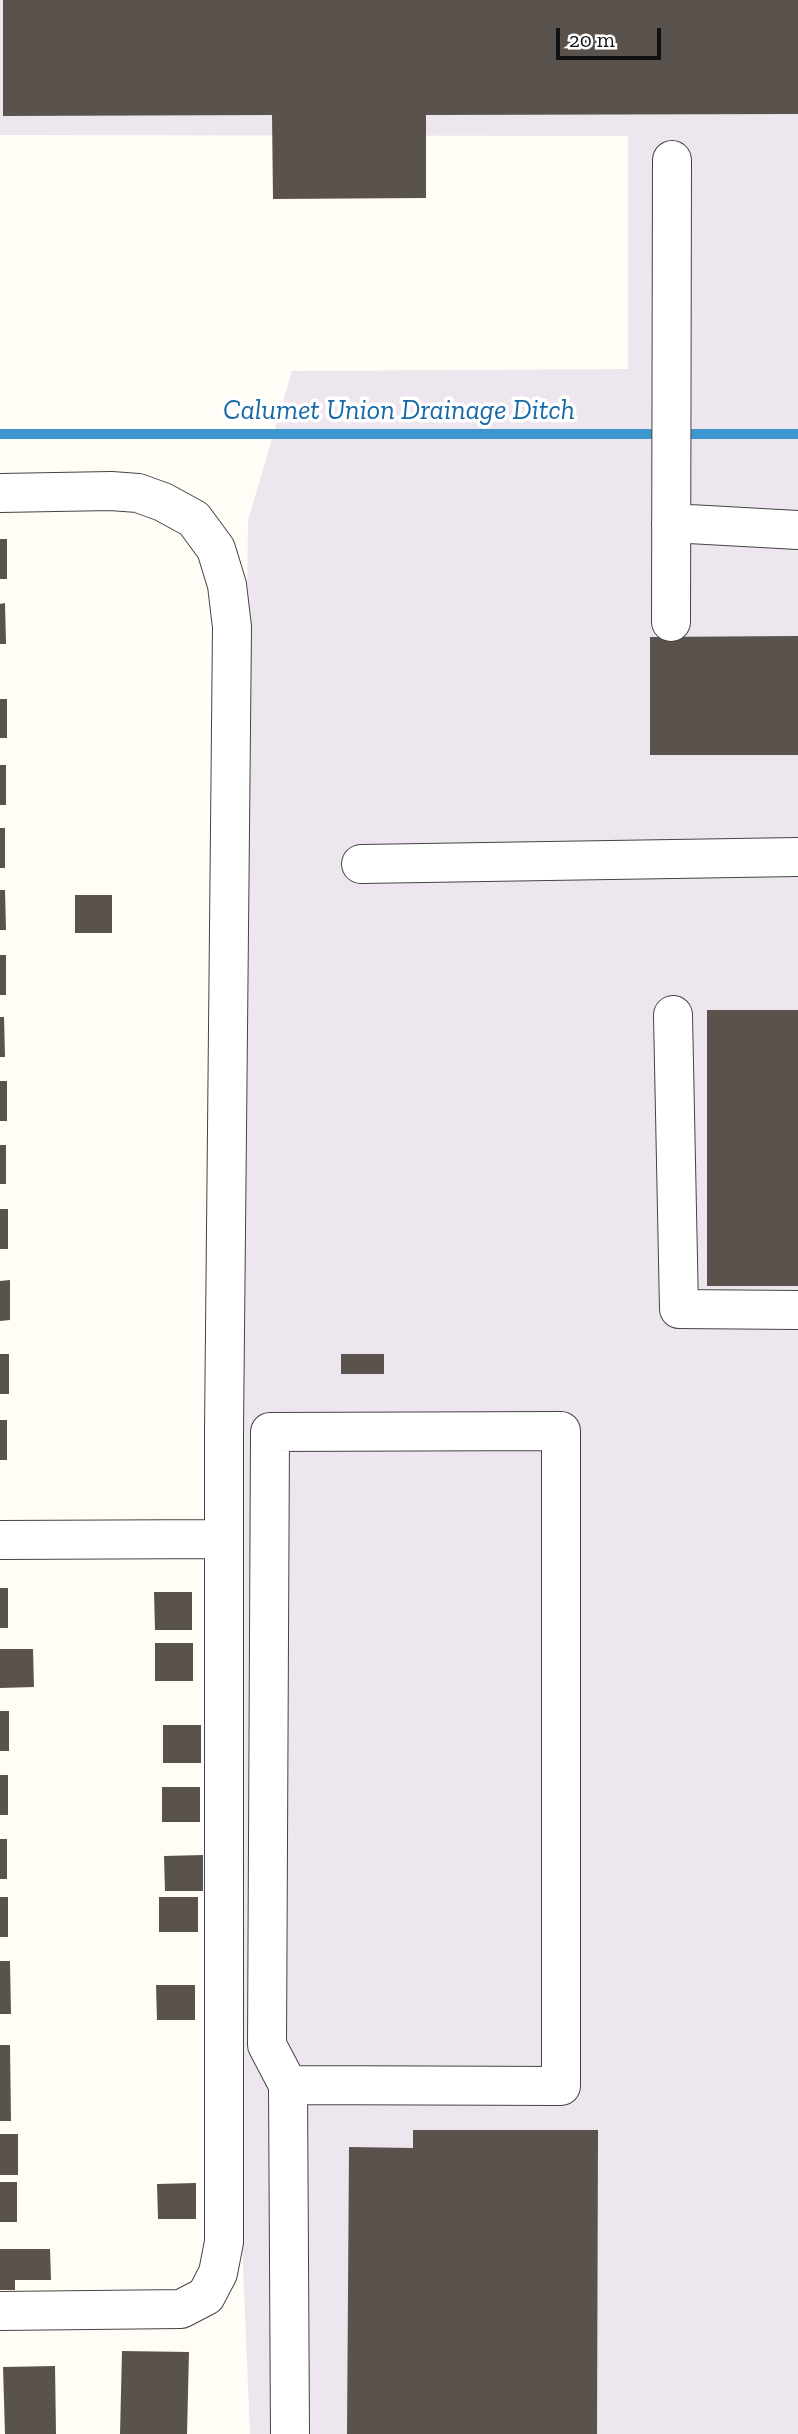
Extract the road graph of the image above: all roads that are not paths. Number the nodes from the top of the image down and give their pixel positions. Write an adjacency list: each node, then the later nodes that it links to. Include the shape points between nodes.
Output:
1 (672, 160): 3 (street)
2 (0, 493): 10 (street, via 111,491 138,493 163,502 194,519 216,549 227,586 232,627)
3 (671, 523): 4 (street); 5 (street)
4 (798, 530)
5 (671, 622)
6 (798, 857): 7 (street)
7 (361, 864)
8 (673, 1014): 9 (street, via 679,1309)
9 (798, 1311)
10 (224, 1539): 11 (street); 13 (street, via 224,2242 218,2273 206,2296 181,2309)
11 (0, 1540)
12 (289, 2085): 12 (street, via 561,2086 561,1431 270,1432 267,2045); 14 (street)
13 (0, 2311)
14 (290, 2434)

